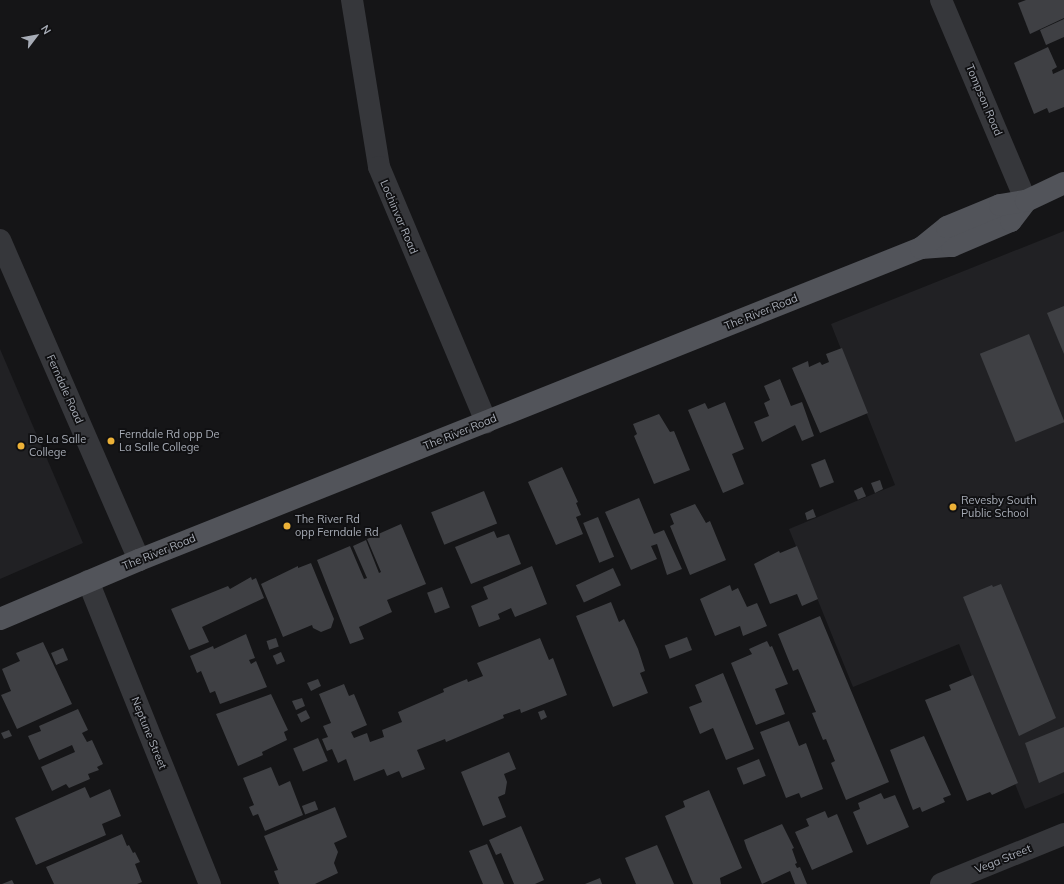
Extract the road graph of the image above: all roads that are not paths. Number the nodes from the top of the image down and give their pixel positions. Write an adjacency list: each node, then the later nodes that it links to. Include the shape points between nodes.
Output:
1 (352, 0): 6 (street, Lochinvar Road, via 379,167)
2 (941, 0): 4 (street, Tompson Road)
3 (1064, 183): 4 (main road, The River Road)
4 (1026, 201): 6 (main road, The River Road, via 1000,205 947,227 921,248)
5 (0, 240): 7 (street, Ferndale Road)
6 (486, 422): 7 (main road, The River Road)
7 (139, 560): 8 (main road, The River Road)
8 (88, 581): 9 (main road, The River Road); 11 (street, Neptune Street)
9 (0, 619)
10 (1064, 834): 12 (street, Vega Street)
11 (210, 884)
12 (941, 884)

